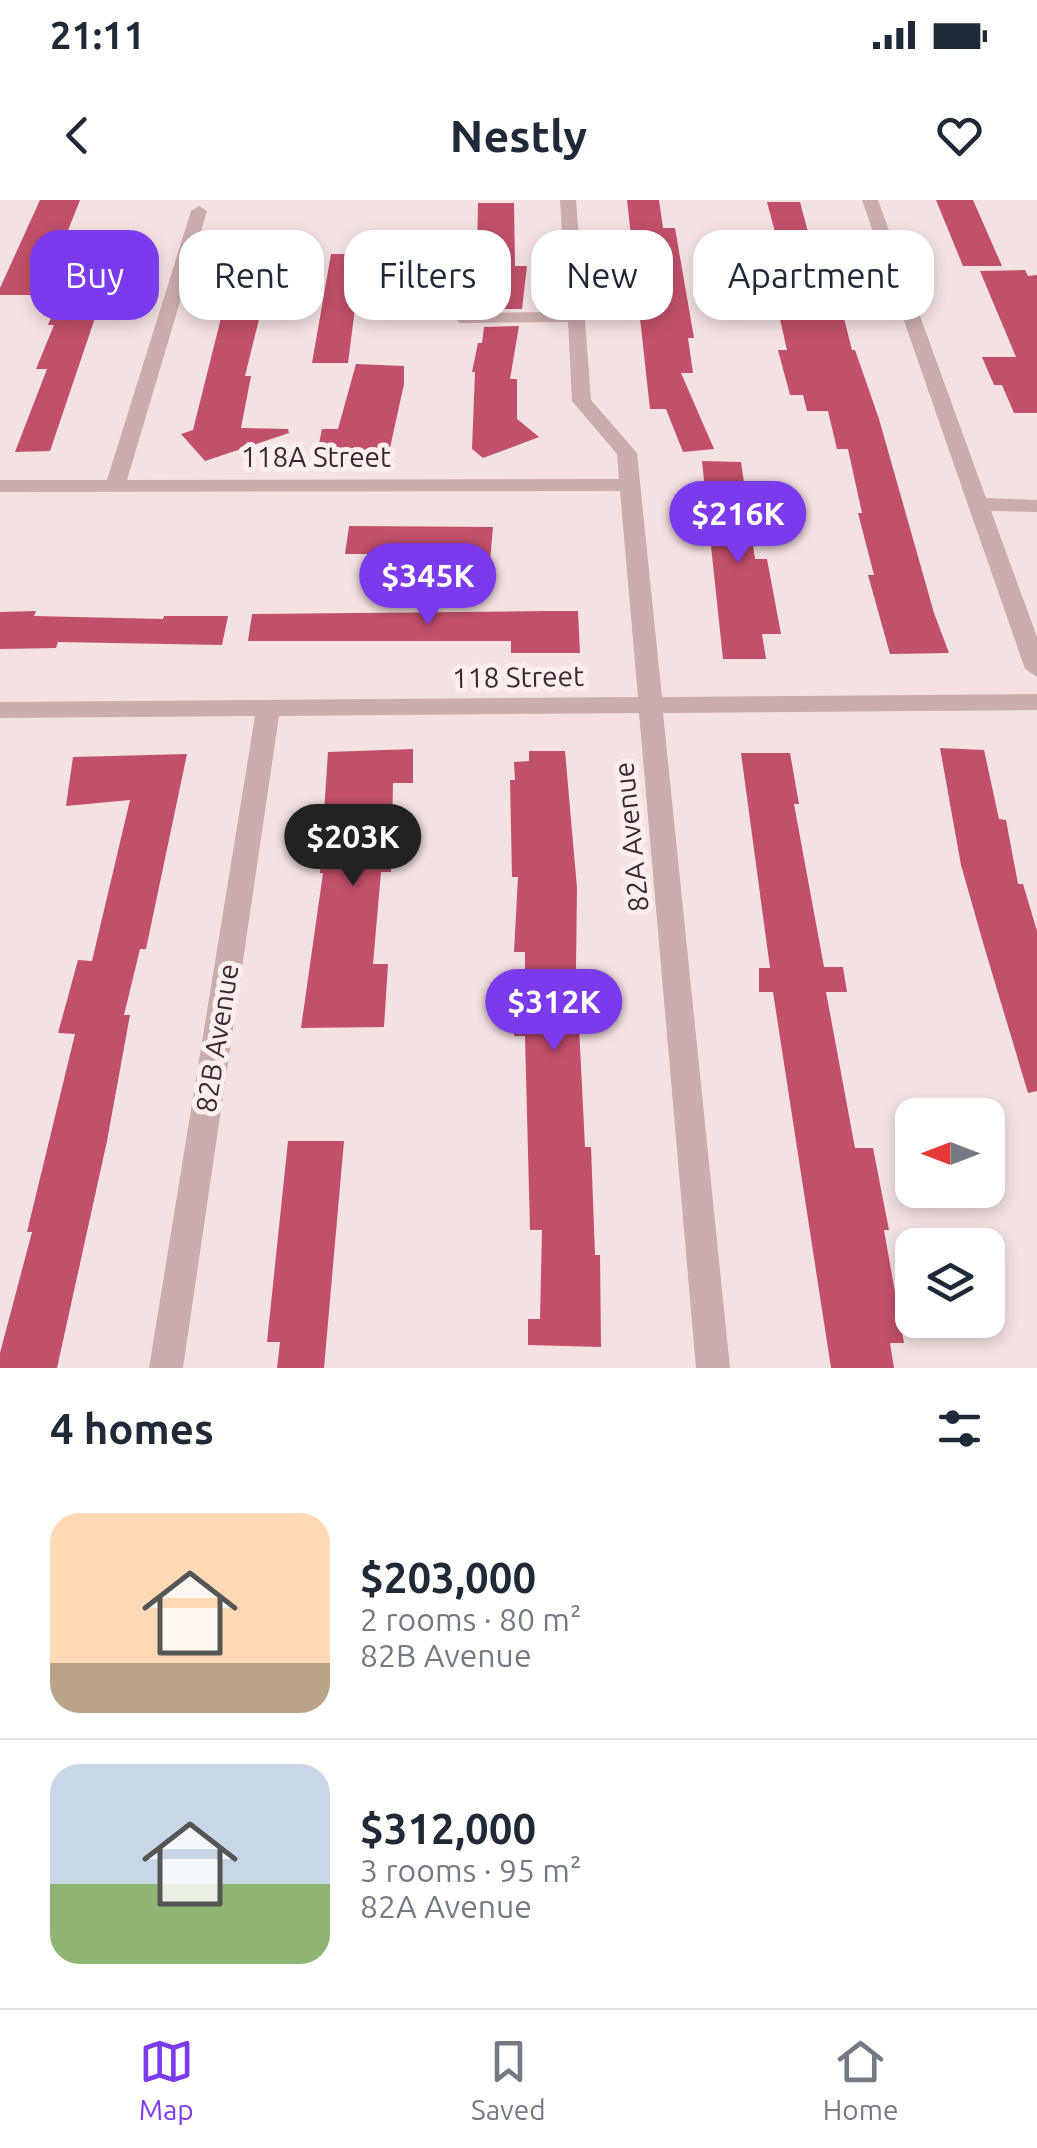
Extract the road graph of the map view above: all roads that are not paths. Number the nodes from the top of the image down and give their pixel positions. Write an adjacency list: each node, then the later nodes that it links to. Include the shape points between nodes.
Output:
1 (568, 200): 4 (street, 82A Avenue)
2 (870, 200): 9 (street)
3 (199, 210): 6 (street)
4 (570, 230)
5 (575, 320): 7 (street, 82A Avenue, via 582,401 627,453)
6 (116, 484): 7 (street, 118A Street); 8 (street, 118A Street)
7 (631, 485): 13 (street, 82A Avenue)
8 (0, 486)
9 (977, 504): 10 (street); 11 (street)
10 (1037, 506)
11 (1037, 669)
12 (1037, 702): 13 (street, 118 Street)
13 (648, 706): 14 (street, 118 Street); 17 (street, 82A Avenue)
14 (268, 709): 15 (street, 118 Street); 16 (street, 82B Avenue)
15 (0, 710)
16 (166, 1368)
17 (713, 1368)

